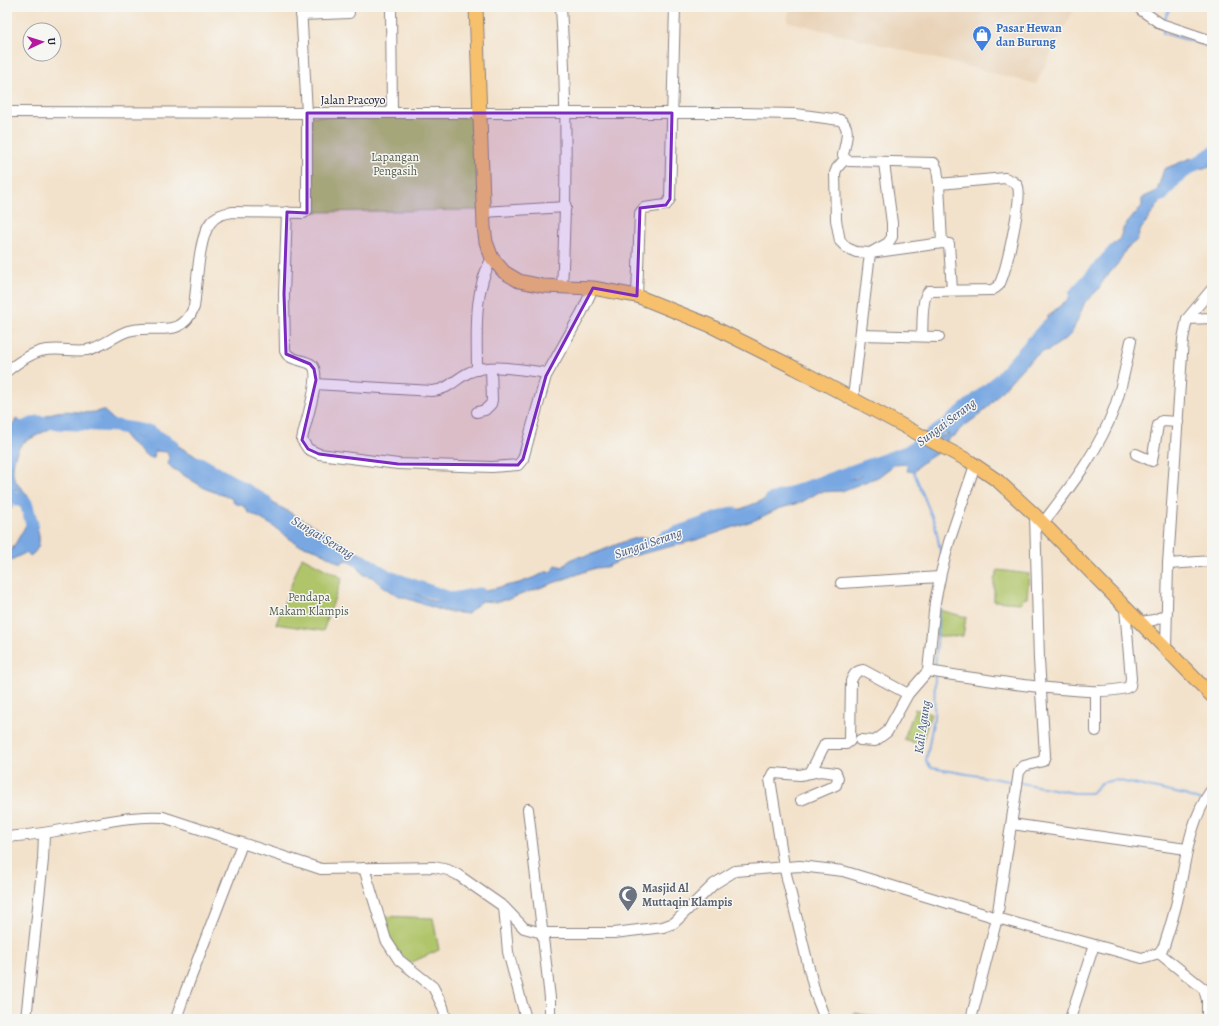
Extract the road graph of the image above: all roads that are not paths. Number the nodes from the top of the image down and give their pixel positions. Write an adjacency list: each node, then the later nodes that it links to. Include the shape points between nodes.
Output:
1 (392, 7): 12 (street)
2 (476, 7): 13 (main road)
3 (561, 7): 10 (street)
4 (675, 7): 14 (street)
5 (1141, 10): 8 (street, via 1161,24)
6 (301, 11): 7 (street); 11 (street, Jalan Pracoyo)
7 (349, 13)
8 (1212, 41)
9 (7, 112): 11 (street)
10 (566, 112): 13 (street, Jalan Pracoyo); 14 (street, Jalan Pracoyo); 18 (street)
11 (307, 113): 12 (street, Jalan Pracoyo); 19 (street, via 307,211)
12 (392, 113): 13 (street, Jalan Pracoyo)
13 (480, 113): 20 (main road)
14 (672, 114): 15 (street, Jalan Pracoyo, via 796,114 840,120 847,129 843,155); 28 (street, via 670,200 666,205 644,208 640,213)
15 (845, 159): 16 (street, via 854,162); 22 (street, via 835,174 838,237 843,246 850,250)
16 (884, 163): 17 (street, via 934,163); 22 (street, via 892,238)
17 (939, 184): 21 (street); 27 (street, via 1006,178 1018,186 1019,199 999,284 992,290)
18 (566, 207): 20 (street); 24 (street)
19 (287, 212): 37 (street, via 233,212 222,214 212,221 206,228 194,307 181,326 163,330 127,331 101,346 86,350 39,351); 39 (street, via 285,351 288,356 313,366)
20 (484, 212): 23 (main road, via 486,242)
21 (942, 243): 22 (street); 27 (street, via 949,244)
22 (870, 253): 31 (street)
23 (492, 258): 24 (main road, via 504,272 519,281); 36 (street, via 480,286)
24 (562, 287): 25 (main road)
25 (594, 288): 28 (main road); 38 (street)
26 (1212, 289): 30 (street)
27 (952, 290): 32 (street, via 934,290 926,293)
28 (637, 296): 40 (main road, via 709,326)
29 (1212, 318): 30 (street)
30 (1187, 319): 42 (street, via 1183,339)
31 (861, 335): 32 (street); 40 (street)
32 (922, 336): 33 (street)
33 (938, 337)
34 (1131, 341): 45 (street, via 1114,408 1104,433 1075,481)
35 (491, 368): 36 (street); 38 (street); 41 (street, via 491,404 486,410)
36 (477, 370): 39 (street, via 438,391)
37 (7, 371)
38 (547, 373): 39 (street, via 523,459 518,465 508,467 398,464 319,454 308,449 302,440)
39 (315, 384)
40 (852, 398): 44 (main road)
41 (477, 412)
42 (1178, 422): 43 (street, via 1162,421 1158,425 1152,462); 47 (street)
43 (1136, 454)
44 (972, 463): 45 (main road, via 998,481); 48 (street)
45 (1039, 519): 50 (main road); 55 (street)
46 (1212, 561): 47 (street)
47 (1168, 564): 51 (street)
48 (940, 575): 49 (street); 54 (street)
49 (841, 584)
50 (1125, 608): 52 (main road); 56 (street, via 1130,686)
51 (1166, 615): 52 (street); 53 (street)
52 (1141, 622): 53 (main road)
53 (1166, 648): 58 (main road)
54 (933, 672): 55 (street); 57 (street)
55 (1042, 688): 56 (street); 65 (street, via 1045,755 1043,761 1038,764 1021,768)
56 (1096, 692): 59 (street)
57 (908, 694): 60 (street, via 888,732 882,738 875,741); 61 (street, via 863,670 858,670 851,681 850,741 846,744 825,744)
58 (1212, 696)
59 (1096, 731)
60 (860, 740)
61 (810, 773): 63 (street, via 836,773 838,778 833,788); 70 (street, via 771,775)
62 (1207, 797): 69 (street)
63 (802, 800)
64 (528, 809): 74 (street)
65 (1012, 824): 69 (street); 73 (street)
66 (44, 834): 67 (street); 68 (street, via 145,816 163,817); 77 (street, via 42,876)
67 (7, 837)
68 (242, 844): 71 (street, via 321,869); 78 (street, via 190,976)
69 (1186, 848): 76 (street, via 1172,919 1164,946)
70 (784, 866): 73 (street, via 812,866 843,871); 74 (street, via 735,871 714,884 674,923 663,927 614,933); 82 (street, via 815,993)
71 (364, 868): 72 (street, via 434,867 448,870); 79 (street, via 386,940 399,960 433,987 444,1007)
72 (504, 907): 74 (street, via 524,928); 80 (street, via 508,952)
73 (998, 918): 75 (street); 83 (street)
74 (542, 933): 81 (street)
75 (1094, 946): 76 (street, via 1142,958); 84 (street)
76 (1159, 953): 85 (street, via 1204,989)
77 (26, 1019)
78 (176, 1019)
79 (446, 1019)
80 (526, 1019)
81 (550, 1019)
82 (825, 1019)
83 (971, 1019)
84 (1070, 1019)
85 (1207, 1019)

